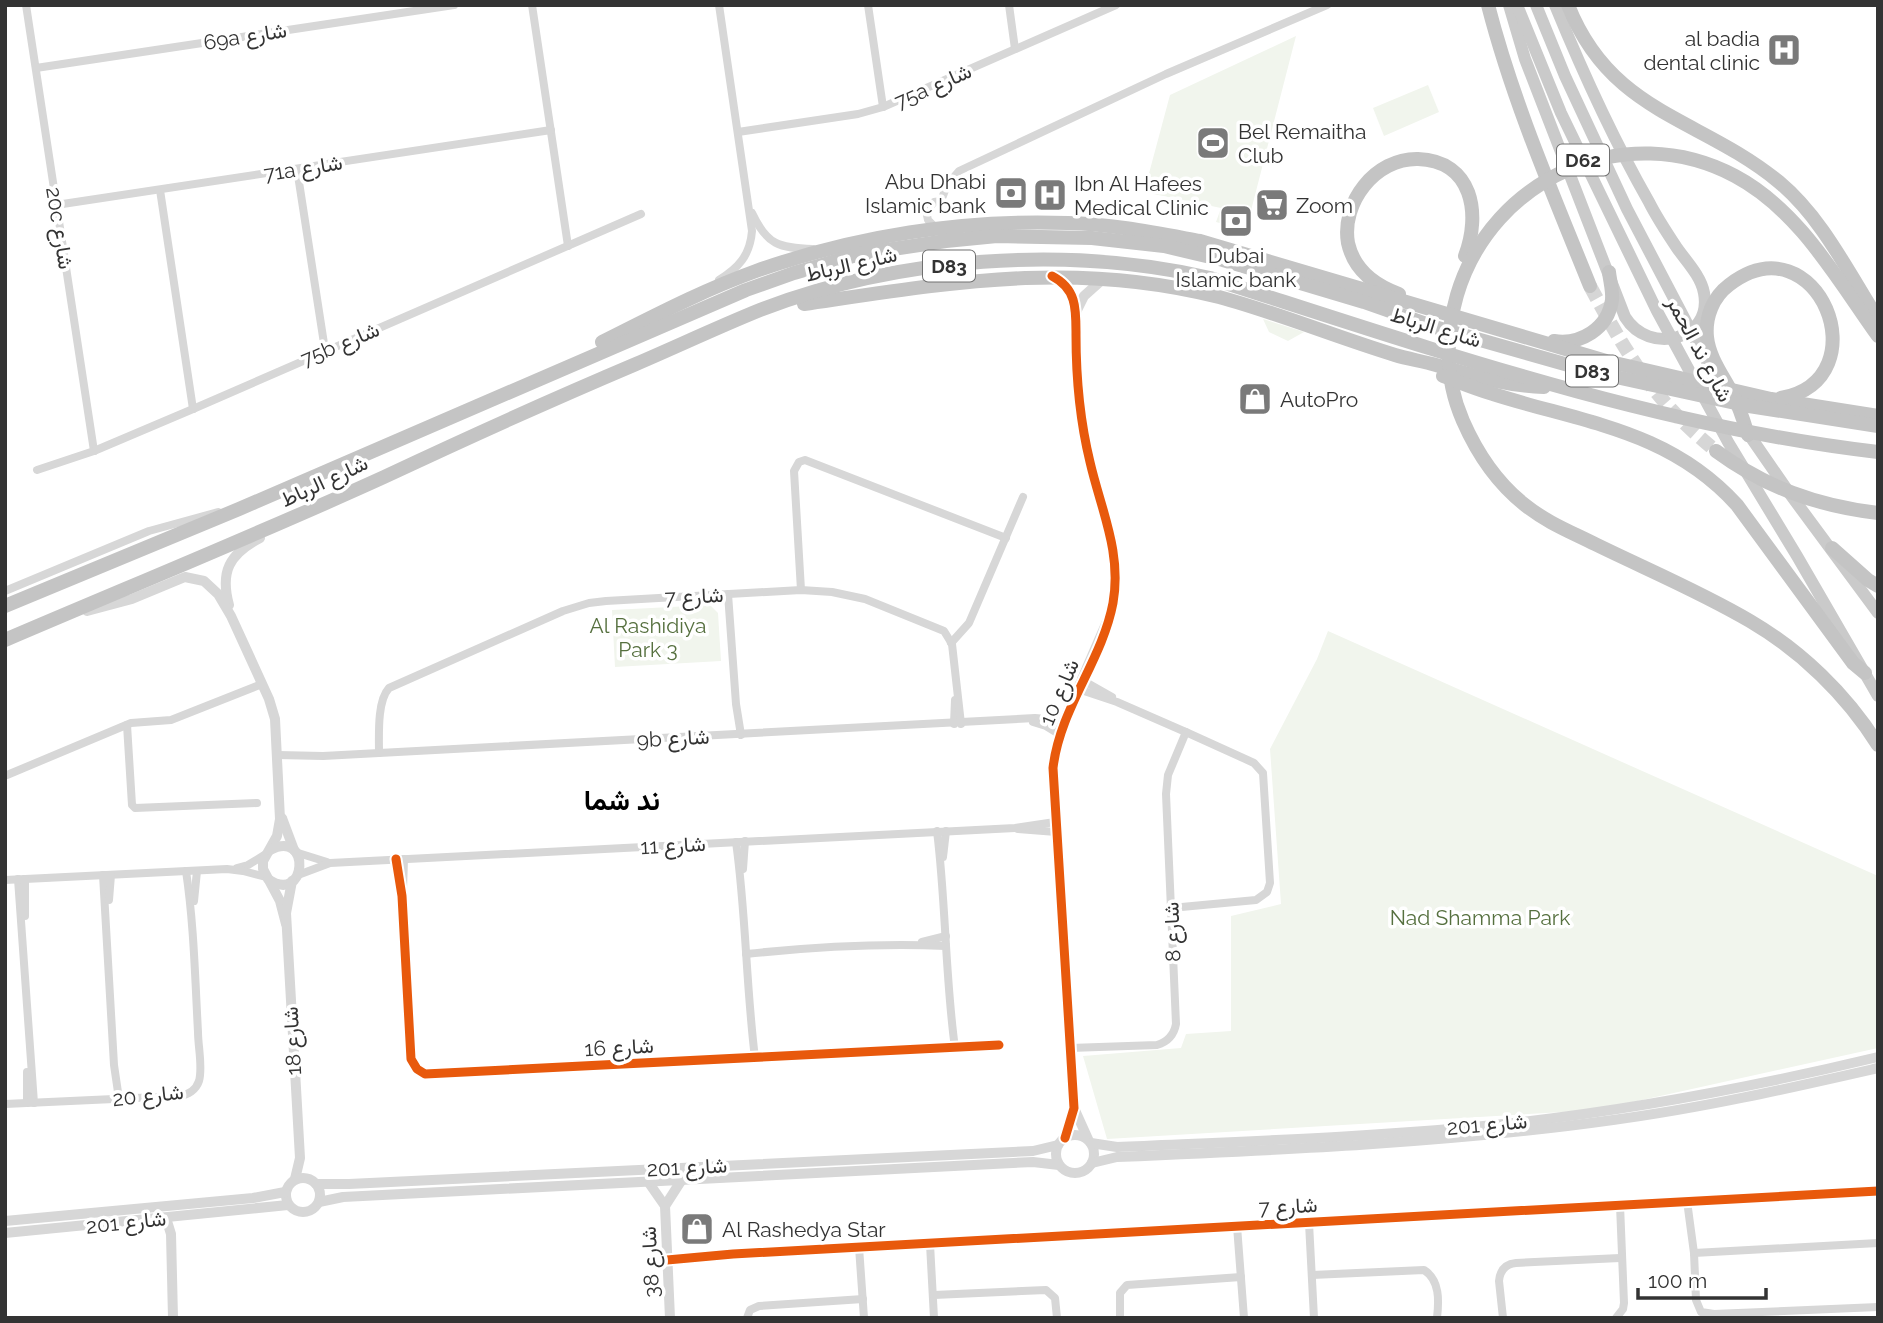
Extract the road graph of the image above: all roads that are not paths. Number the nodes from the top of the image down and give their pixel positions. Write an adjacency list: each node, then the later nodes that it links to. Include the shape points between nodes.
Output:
1 (26, 5): 16 (street, 20c شارع)
2 (454, 5): 16 (street, 69a شارع)
3 (532, 5): 19 (street)
4 (719, 5): 20 (street)
5 (868, 5): 18 (street)
6 (1009, 5): 15 (street)
7 (1116, 5): 15 (street, 75a شارع)
8 (1327, 5): 26 (street, via 959,171 941,201 926,211)
9 (1488, 5): 32 (highway, via 1539,162)
10 (1509, 5): 29 (main road, via 1525,60)
11 (1517, 5): 74 (main road, شارع ند الحمر / D62, via 1561,113 1657,311 1728,442)
12 (1536, 5): 17 (main road, شارع ند الحمر / D62)
13 (1553, 5): 17 (main road); 29 (main road, via 1613,138 1700,283 1704,299 1700,318 1676,338 1644,336 1625,317)
14 (1567, 5): 38 (highway, via 1590,48 1620,83 1751,162 1793,195 1826,237)
15 (1015, 49): 18 (street, 75a شارع)
16 (36, 68): 23 (street, 20c شارع)
17 (1577, 103): 49 (main road, شارع ند الحمر / D62, via 1674,303)
18 (883, 107): 20 (street, 75a شارع)
19 (551, 130): 21 (street, 71a شارع); 27 (street)
20 (738, 132): 24 (street)
21 (297, 169): 22 (street, 71a شارع); 41 (street)
22 (160, 190): 23 (street, 71a شارع); 46 (street)
23 (56, 205): 51 (street, 20c شارع)
24 (749, 207): 28 (street, via 771,241 796,248); 34 (street, via 752,231 746,256 729,274)
25 (641, 214): 27 (street, 75b شارع)
26 (937, 229): 28 (highway); 37 (highway, via 1003,222 1147,231 1242,253)
27 (568, 246): 41 (street, 75b شارع)
28 (829, 249): 34 (highway, via 755,272)
29 (1609, 272): 40 (highway, via 1610,308 1591,332 1570,342)
30 (1052, 276): 31 (highway); 35 (highway, via 955,281); 36 (street, شارع 10, via 1068,287)
31 (1103, 279): 36 (street, via 1084,296); 42 (highway, via 1217,297)
32 (1590, 286)
33 (1459, 288): 37 (highway, via 1458,270 1473,231 1470,197 1461,181 1439,163 1416,159 1392,164 1372,176 1358,192 1346,231 1359,270); 39 (highway, via 1493,225 1549,178 1589,162 1648,154 1692,160 1734,176 1775,204 1818,251); 83 (highway, via 1450,326 1449,366 1457,406 1476,447 1502,484 1538,514 1732,611 1780,641 1828,683)
34 (683, 303): 43 (highway)
35 (761, 310): 44 (highway, شارع الرباط / D83, via 839,286 919,270 1026,261 1130,264 1210,278); 59 (highway, شارع الرباط / D83)
36 (1076, 313): 76 (street, شارع 10, via 1085,438 1115,566 1109,617)
37 (1448, 316): 40 (highway)
38 (1878, 320)
39 (1878, 336)
40 (1525, 339): 45 (highway)
41 (325, 351): 46 (street, 75b شارع)
42 (1400, 356): 44 (highway, via 1500,384); 74 (highway, via 1494,394 1638,436 1695,467 1737,505)
43 (529, 383): 48 (highway, شارع الرباط / D83, via 746,290 860,254 997,236 1092,238 1189,251 1593,372 1749,406); 57 (highway, شارع الرباط / D83)
44 (1560, 386): 50 (highway, شارع الرباط / D83, via 1697,420)
45 (1771, 399): 47 (highway); 49 (highway, via 1806,390 1826,371 1836,346 1835,319 1818,289 1790,272 1773,270 1757,271 1723,289 1708,319 1712,356)
46 (193, 409): 51 (street, 75b شارع)
47 (1878, 416)
48 (1878, 426)
49 (1748, 435): 61 (main road, شارع ند الحمر / D62)
50 (1845, 448): 53 (highway, شارع الرباط / D83); 54 (highway)
51 (94, 451): 55 (street, 75b شارع)
52 (1716, 452): 58 (highway, via 1768,484 1798,496)
53 (1878, 452)
54 (1878, 459)
55 (37, 470)
56 (1023, 497): 60 (street)
57 (239, 509): 64 (street, via 167,525); 66 (highway, شارع الرباط / D83)
58 (1878, 513)
59 (281, 524): 68 (highway, شارع الرباط / D83); 69 (street, via 233,559 224,583)
60 (1006, 538): 63 (street, via 812,461 802,461 794,471); 70 (street)
61 (1832, 548): 62 (highway); 67 (main road, شارع ند الحمر / D62)
62 (1878, 586)
63 (802, 590): 65 (street, شارع 7); 71 (street, شارع 7, via 865,599)
64 (5, 591)
65 (731, 594): 82 (street); 84 (street, شارع 7, via 597,601 572,607 392,685 381,701)
66 (5, 606)
67 (1878, 613)
68 (65, 614): 69 (street, via 121,602 192,577 215,589); 72 (highway, شارع الرباط / D83)
69 (231, 616): 75 (street)
70 (969, 622): 71 (street); 73 (street)
71 (946, 633): 73 (street)
72 (5, 640)
73 (951, 643): 78 (street)
74 (1865, 673): 77 (main road, شارع ند الحمر / D62)
75 (262, 684): 79 (street, via 171,720); 85 (street, via 275,719)
76 (1080, 684): 80 (street, شارع 10); 81 (street)
77 (1878, 696)
78 (958, 724): 80 (street, 9b شارع, via 1024,721); 82 (street, 9b شارع)
79 (127, 725): 86 (street); 87 (street, via 135,808)
80 (1061, 730): 89 (street, شارع 10, via 1053,768)
81 (1188, 733): 104 (street, شارع 8, via 1168,775 1166,794); 104 (street, via 1261,769 1270,883 1256,900)
82 (737, 735): 84 (street, 9b شارع)
83 (1878, 745)
84 (382, 753): 85 (street, 9b شارع)
85 (278, 758): 88 (street)
86 (7, 775)
87 (257, 803)
88 (281, 811): 92 (street); 93 (street, via 277,836)
89 (1056, 827): 90 (street, شارع 11); 111 (street, شارع 10)
90 (941, 831): 91 (street, شارع 11); 107 (street)
91 (740, 841): 94 (street, شارع 11); 108 (street)
92 (295, 851): 93 (street, via 281,846); 95 (street, شارع 11); 101 (street, via 301,863)
93 (267, 853): 96 (street); 100 (street, via 263,869)
94 (400, 859): 95 (street, شارع 11); 113 (street, شارع 16, via 410,1052 421,1072)
95 (330, 863): 101 (street, شارع 11)
96 (227, 869): 97 (street); 100 (street)
97 (197, 871): 98 (street); 105 (street, شارع 20)
98 (186, 872): 99 (street); 105 (street, شارع 20)
99 (107, 875): 102 (street); 115 (street)
100 (267, 878): 101 (street, via 278,884); 106 (street, شارع 18)
101 (295, 878): 106 (street, شارع 18)
102 (22, 879): 103 (street); 116 (street)
103 (5, 880)
104 (1171, 906): 111 (street, شارع 8, via 1174,1032 1157,1045)
105 (192, 910): 115 (street, شارع 20, via 198,1083 184,1095)
106 (286, 924): 121 (street, شارع 18)
107 (946, 941): 108 (street); 110 (street)
108 (745, 951): 113 (street)
109 (999, 1045): 110 (street, شارع 16)
110 (951, 1048): 113 (street, شارع 16)
111 (1071, 1052): 118 (street, شارع 10)
112 (1878, 1057): 120 (street, شارع 201, via 1682,1100 1513,1123 1117,1147)
113 (751, 1058)
114 (1878, 1068): 122 (street, شارع 201, via 1744,1098 1588,1124 1416,1142 1117,1157)
115 (116, 1099): 116 (street, شارع 20)
116 (30, 1103): 117 (street, شارع 20)
117 (5, 1104)
118 (1074, 1108): 119 (street, شارع 10); 120 (street, شارع 10)
119 (1061, 1141): 120 (street, via 1077,1135); 123 (street, via 1056,1157); 125 (street, شارع 201, via 1033,1151 349,1184)
120 (1089, 1141): 122 (street)
121 (300, 1158): 124 (street, شارع 18); 125 (street, شارع 18)
122 (1092, 1163): 123 (street, via 1073,1173)
123 (1059, 1165): 126 (street, شارع 201, via 1033,1162)
124 (295, 1179): 125 (street); 129 (street)
125 (313, 1181): 131 (street, via 320,1190)
126 (681, 1181): 127 (street, شارع 201); 134 (street, شارع 38)
127 (649, 1183): 131 (street, شارع 201, via 343,1197); 134 (street, شارع 38)
128 (1878, 1191): 130 (street, شارع 7)
129 (285, 1192): 132 (street); 137 (street, شارع 201)
130 (1687, 1201): 133 (street, شارع 7); 145 (street)
131 (319, 1202): 132 (street, via 302,1212)
132 (288, 1205): 135 (street, شارع 201)
133 (1620, 1205): 138 (street, شارع 7); 147 (street)
134 (665, 1206): 146 (street, شارع 38)
135 (177, 1217): 136 (street, شارع 201); 141 (street)
136 (166, 1218): 140 (street, شارع 201); 141 (street)
137 (5, 1221)
138 (1309, 1223): 139 (street, شارع 7); 148 (street)
139 (1237, 1226): 143 (street, شارع 7); 149 (street)
140 (5, 1233)
141 (171, 1234): 153 (street)
142 (1878, 1243): 145 (street)
143 (930, 1244): 144 (street, شارع 7); 150 (street)
144 (859, 1247): 146 (street, شارع 7); 151 (street)
145 (1693, 1253): 152 (street, via 1697,1307 1707,1314)
146 (667, 1258): 154 (street, شارع 38)
147 (1620, 1258): 163 (street, via 1506,1266 1499,1275); 164 (street, via 1624,1303)
148 (1312, 1275): 161 (street); 162 (street, via 1424,1270 1436,1282)
149 (1241, 1277): 159 (street, via 1127,1285 1119,1293); 160 (street)
150 (934, 1296): 157 (street); 158 (street, via 1046,1290 1055,1298)
151 (863, 1299): 155 (street, via 759,1306 750,1310); 156 (street)
152 (1878, 1307)
153 (173, 1318)
154 (670, 1318)
155 (747, 1318)
156 (864, 1318)
157 (934, 1318)
158 (1056, 1318)
159 (1120, 1318)
160 (1244, 1318)
161 (1314, 1318)
162 (1437, 1318)
163 (1503, 1318)
164 (1616, 1318)

